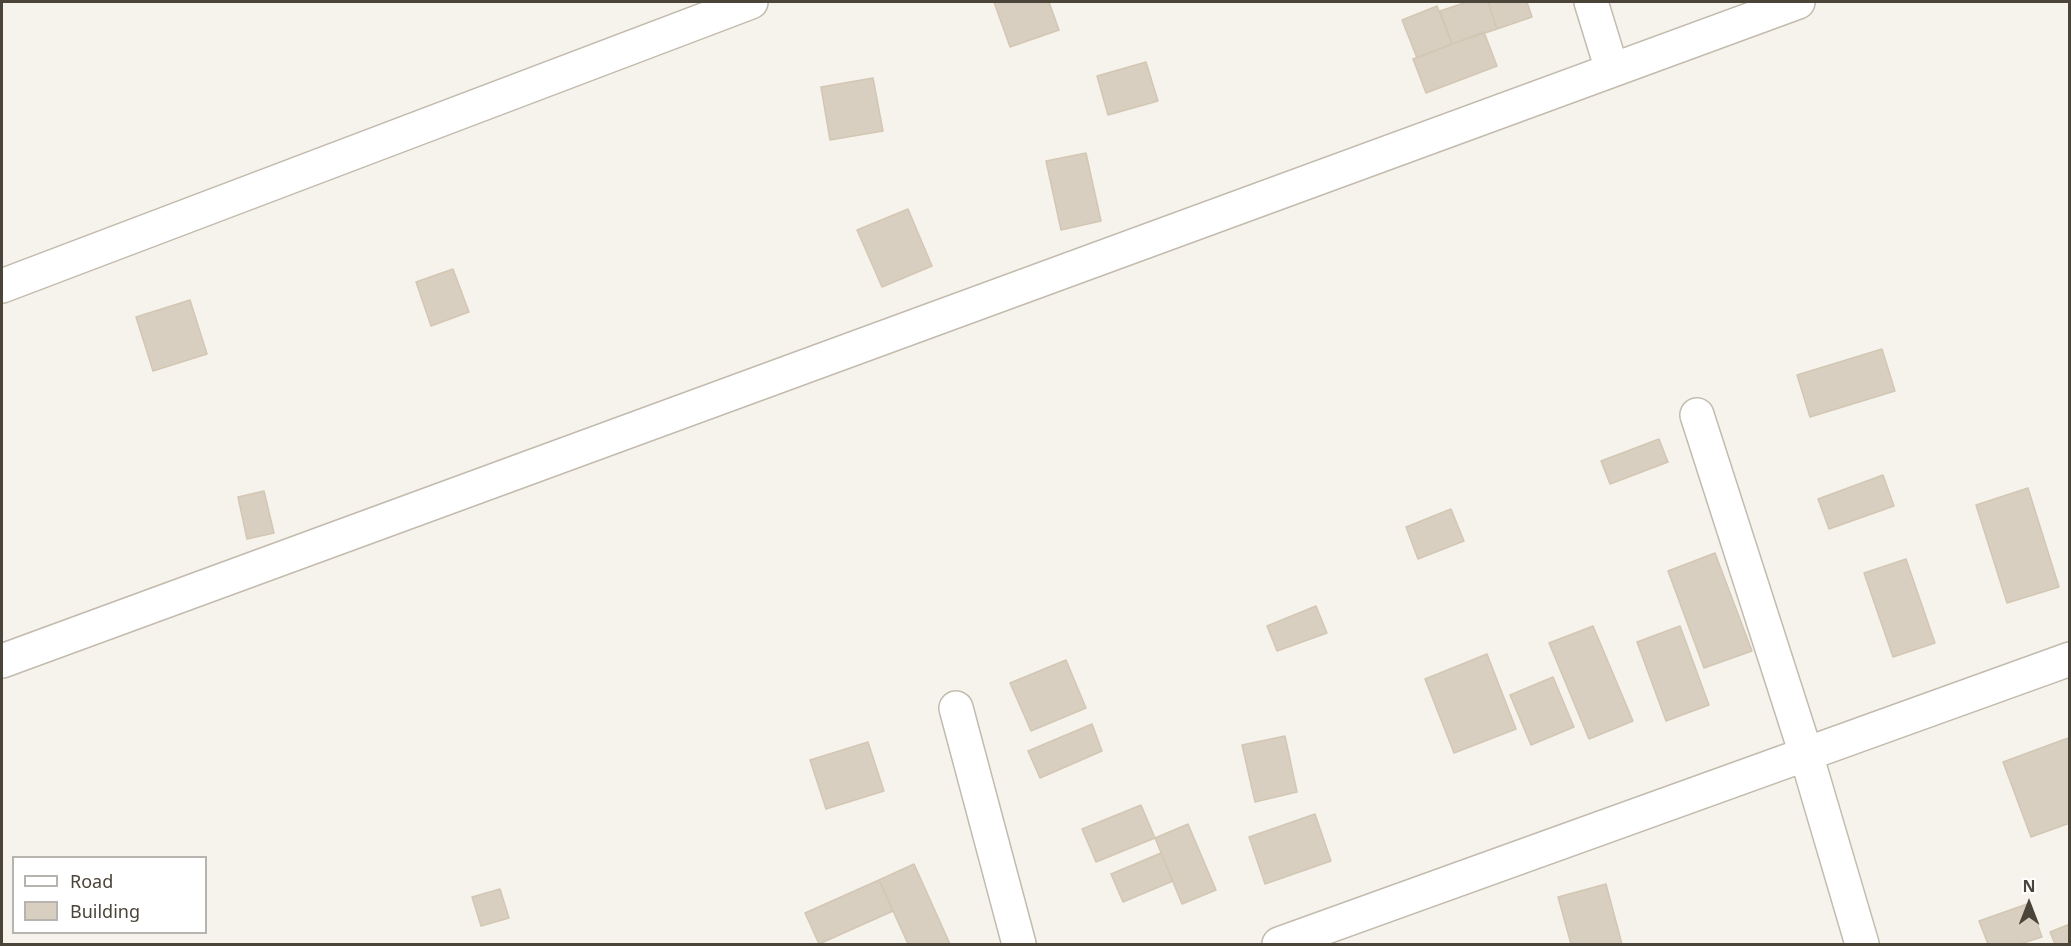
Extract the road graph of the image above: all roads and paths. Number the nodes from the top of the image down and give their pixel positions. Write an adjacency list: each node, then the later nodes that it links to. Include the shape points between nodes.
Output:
1 (751, 2): 5 (street)
2 (1591, 2): 4 (street)
3 (1798, 2): 4 (street)
4 (1612, 70): 8 (street)
5 (2, 286)
6 (1697, 415): 10 (street)
7 (2070, 659): 10 (street)
8 (2, 661)
9 (956, 708): 11 (street)
10 (1806, 754): 12 (street); 13 (street)
11 (1019, 945)
12 (1279, 945)
13 (1862, 945)

